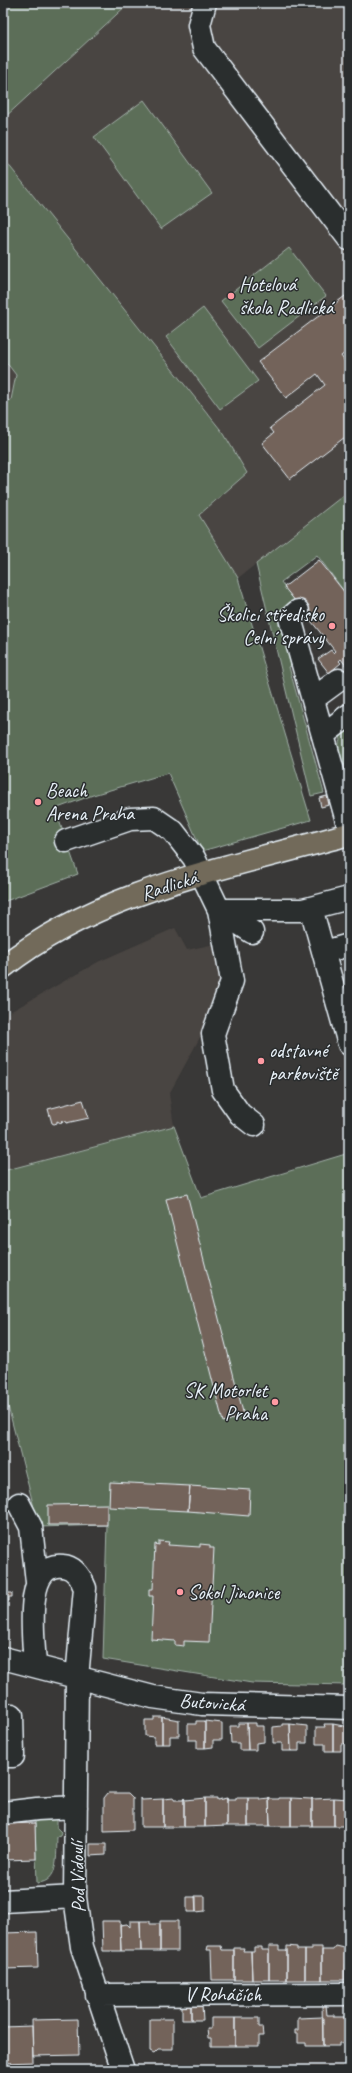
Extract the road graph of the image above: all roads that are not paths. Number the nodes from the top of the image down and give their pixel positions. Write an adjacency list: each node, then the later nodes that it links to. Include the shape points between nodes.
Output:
1 (205, 3): 2 (street, via 199,25 204,48)
2 (349, 239)
3 (298, 611): 5 (street, via 290,618)
4 (339, 680): 5 (street)
5 (313, 700): 7 (street)
6 (349, 715): 7 (street)
7 (323, 735): 8 (street)
8 (341, 771): 9 (street)
9 (349, 828)
10 (349, 834): 12 (main road, Radlická)
11 (66, 841): 12 (street, via 130,819 154,818 173,831)
12 (203, 874): 15 (street); 19 (main road, Radlická, via 133,896 87,916 43,939)
13 (349, 898): 14 (street)
14 (311, 908): 15 (street); 18 (street)
15 (219, 910): 16 (street); 22 (street, via 232,981 213,1034 223,1090 240,1114)
16 (252, 932)
17 (349, 944): 18 (street)
18 (324, 952): 20 (street)
19 (3, 968)
20 (343, 1001): 21 (street)
21 (349, 1044)
22 (254, 1126)
23 (19, 1504): 24 (street, via 31,1527)
24 (37, 1582): 26 (street, via 33,1614); 27 (street, via 46,1570 59,1565 75,1571 82,1578 86,1588 86,1601)
25 (3, 1658): 26 (street, Butovická)
26 (35, 1665): 27 (street, Butovická)
27 (77, 1678): 28 (street, Butovická, via 153,1696 202,1704); 31 (street, Pod Vidoulí)
28 (349, 1708)
29 (3, 1715): 30 (street, via 12,1715 13,1756)
30 (3, 1756)
31 (76, 1807): 32 (street); 33 (street, Pod Vidoulí)
32 (3, 1813)
33 (75, 1897): 34 (street); 36 (street, Pod Vidoulí, via 82,1947)
34 (3, 1901)
35 (349, 1994): 36 (street, V Roháčích)
36 (97, 1995): 37 (street, Pod Vidoulí)
37 (123, 2070)

